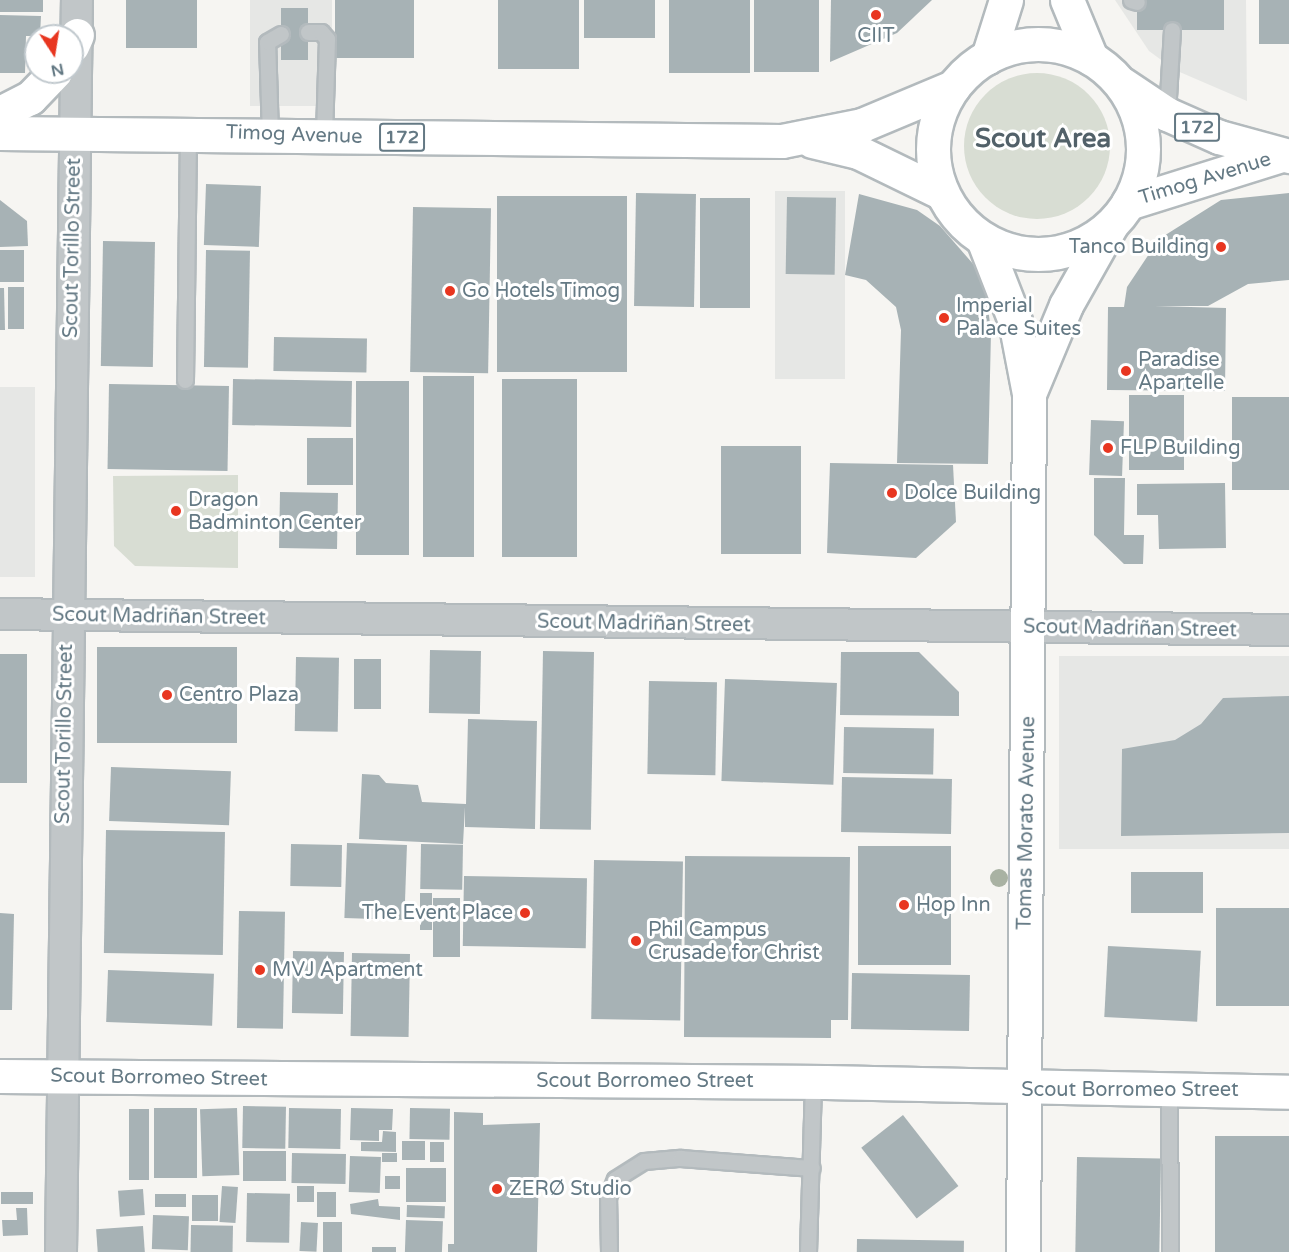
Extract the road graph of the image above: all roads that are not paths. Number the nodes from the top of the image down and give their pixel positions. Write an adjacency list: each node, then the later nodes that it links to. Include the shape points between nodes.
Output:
1 (77, 0): 4 (street, Scout Torillo Street)
2 (1006, 0): 8 (street)
3 (1067, 0): 9 (street)
4 (75, 24)
5 (1172, 30): 15 (lane)
6 (308, 32): 20 (lane, via 321,32 327,39)
7 (281, 34): 19 (lane, via 267,42)
8 (988, 57): 9 (street, 172, via 1040,44); 13 (street, 172)
9 (1091, 58): 10 (street, 172)
10 (1120, 82): 15 (street, Timog Avenue / 172); 24 (street, 172, via 1138,116 1143,141 1142,167)
11 (43, 84): 14 (street, via 30,98)
12 (74, 84): 18 (street, Scout Torillo Street)
13 (953, 87): 21 (street, Timog Avenue / 172, via 909,109); 23 (street, 172, via 934,130 934,162)
14 (0, 113)
15 (1167, 114): 22 (street, Timog Avenue / 172)
16 (189, 132): 18 (street, Timog Avenue / 172); 19 (street, Timog Avenue / 172); 26 (lane)
17 (0, 133): 18 (street, Timog Avenue / 172)
18 (75, 133): 29 (street, Scout Torillo Street)
19 (270, 135): 20 (street, Timog Avenue / 172)
20 (324, 137): 21 (street, Timog Avenue / 172)
21 (804, 140): 23 (street, Timog Avenue / 172, via 849,148)
22 (1285, 155): 24 (street, Timog Avenue / 172)
23 (942, 193): 25 (street, 172)
24 (1119, 214): 25 (street, 172, via 1075,247 1044,254 1013,250); 27 (street, Tomas Morato Avenue, via 1066,305)
25 (983, 239): 27 (street, Tomas Morato Avenue, via 1015,321)
26 (185, 380)
27 (1029, 394): 30 (street, Tomas Morato Avenue)
28 (0, 614): 29 (street, Scout Madriñan Street)
29 (68, 617): 30 (street, Scout Madriñan Street); 33 (street, Scout Torillo Street)
30 (1029, 628): 31 (street, Scout Madriñan Street); 35 (street, Tomas Morato Avenue)
31 (1289, 630)
32 (0, 1076): 33 (street, Scout Borromeo Street)
33 (60, 1077): 34 (street, Scout Borromeo Street); 39 (street, Scout Torillo Street)
34 (813, 1082): 35 (street, Scout Borromeo Street); 38 (lane)
35 (1023, 1090): 36 (street, Scout Borromeo Street); 42 (street, Tomas Morato Avenue)
36 (1169, 1091): 37 (street, Scout Borromeo Street); 43 (lane)
37 (1289, 1092)
38 (812, 1168): 40 (lane, via 681,1158 644,1161 615,1179 608,1197); 41 (lane)
39 (61, 1252)
40 (609, 1252)
41 (808, 1252)
42 (1023, 1252)
43 (1170, 1252)

